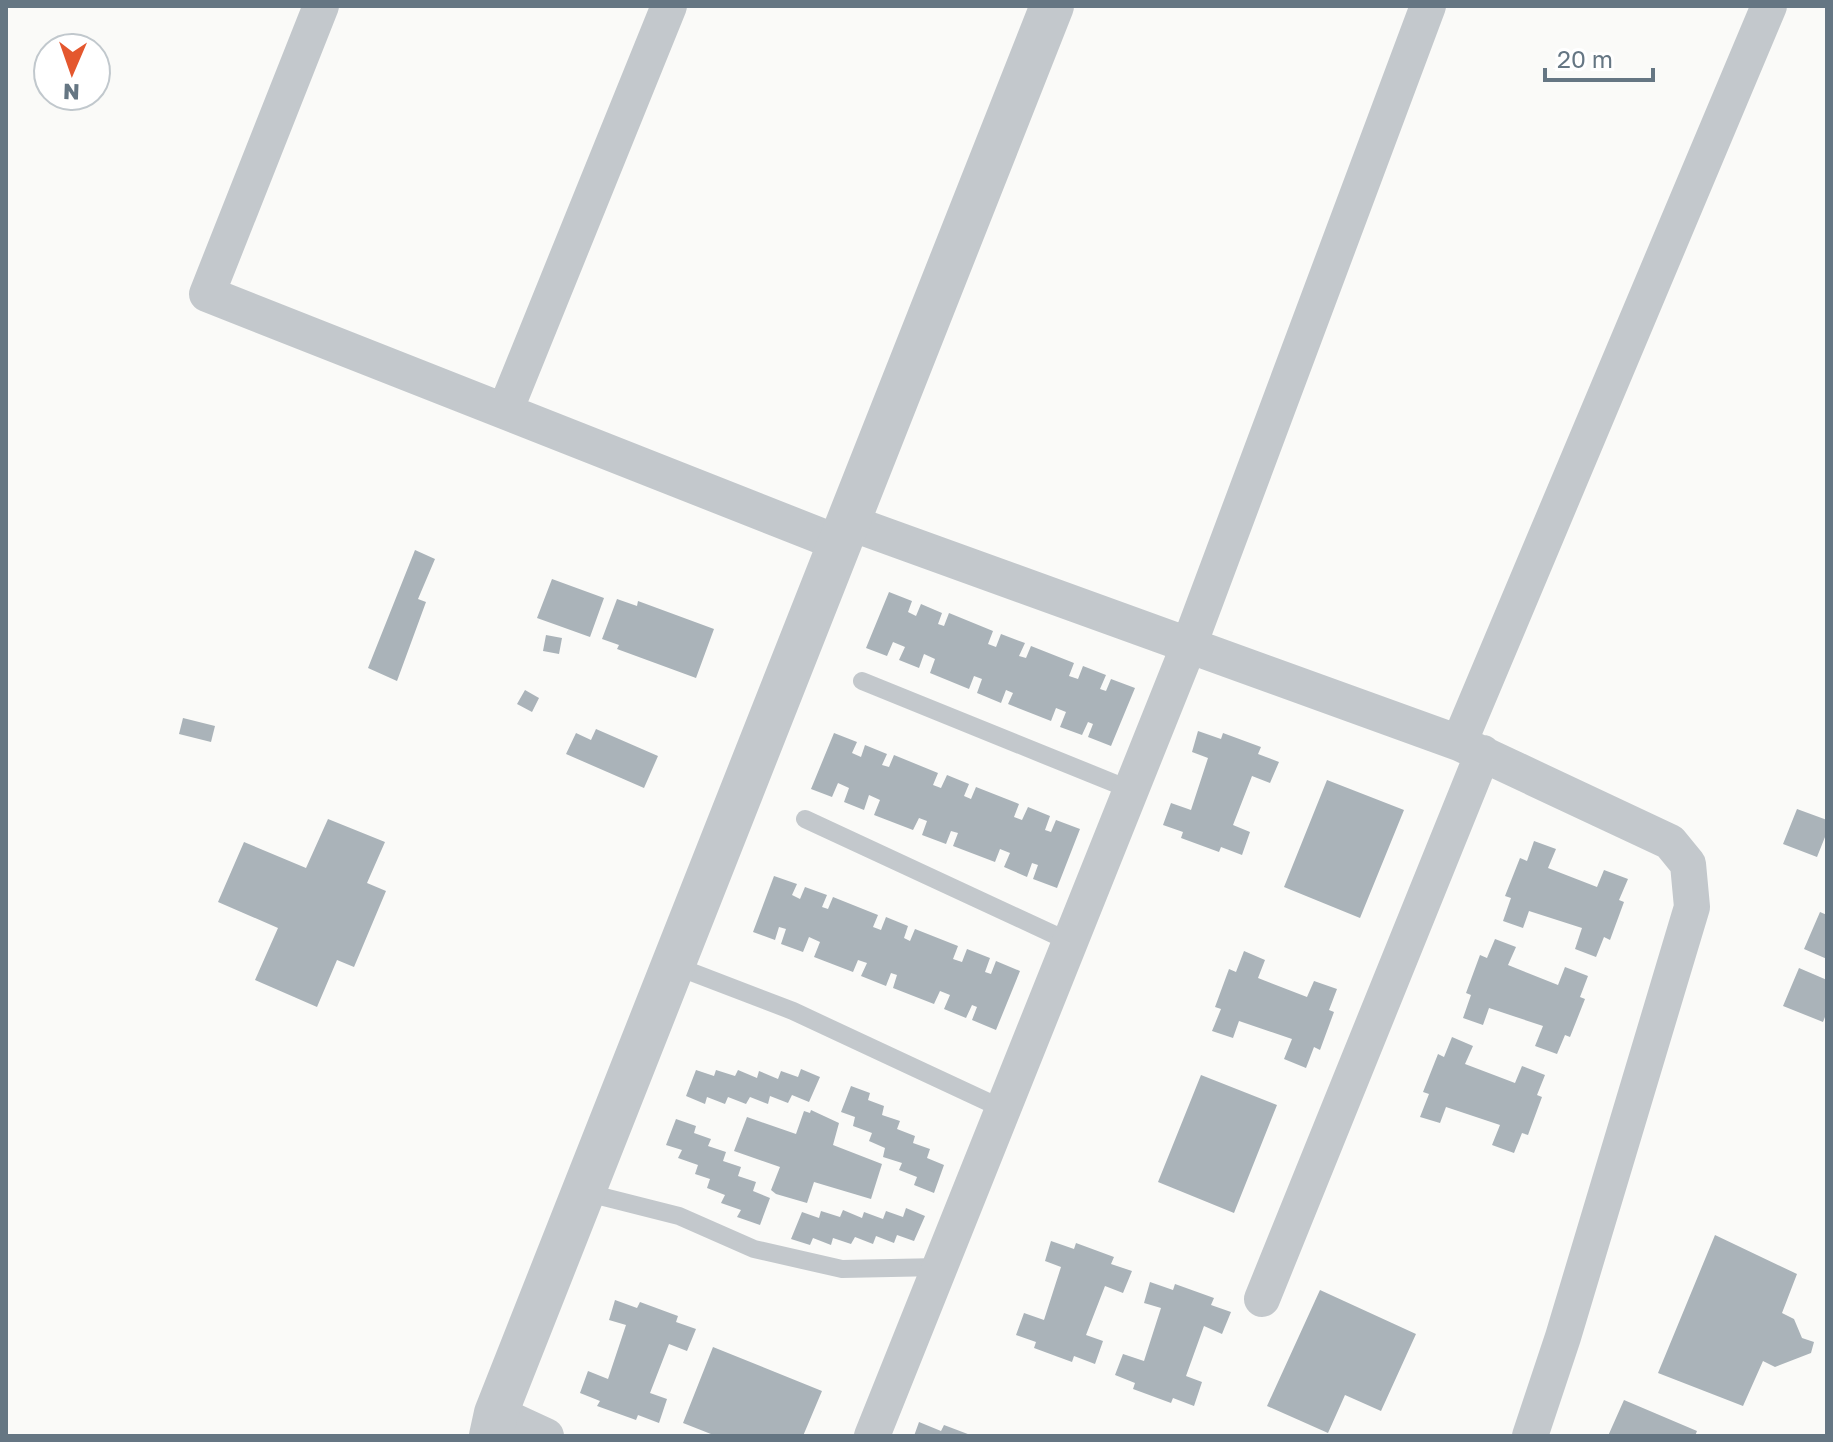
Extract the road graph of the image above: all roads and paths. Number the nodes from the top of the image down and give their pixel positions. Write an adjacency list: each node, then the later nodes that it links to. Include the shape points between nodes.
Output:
1 (321, 6): 6 (street, via 207,294)
2 (669, 6): 6 (street)
3 (1052, 6): 7 (street)
4 (1428, 6): 8 (street)
5 (1769, 6): 10 (street)
6 (505, 411): 7 (street)
7 (844, 533): 8 (street); 14 (street)
8 (1189, 645): 10 (street); 11 (street)
9 (862, 681): 11 (lane)
10 (1471, 748): 18 (street); 22 (street, via 1670,842 1688,864 1692,907)
11 (1131, 790): 13 (street)
12 (805, 819): 13 (lane)
13 (1070, 942): 15 (street)
14 (673, 965): 15 (lane, via 793,1011); 16 (street)
15 (1003, 1109): 17 (street)
16 (584, 1192): 17 (lane, via 679,1216 754,1249 842,1269); 19 (street)
17 (940, 1267): 21 (street)
18 (1262, 1299)
19 (490, 1427): 20 (street)
20 (546, 1436)
21 (872, 1436)
22 (1530, 1436)

